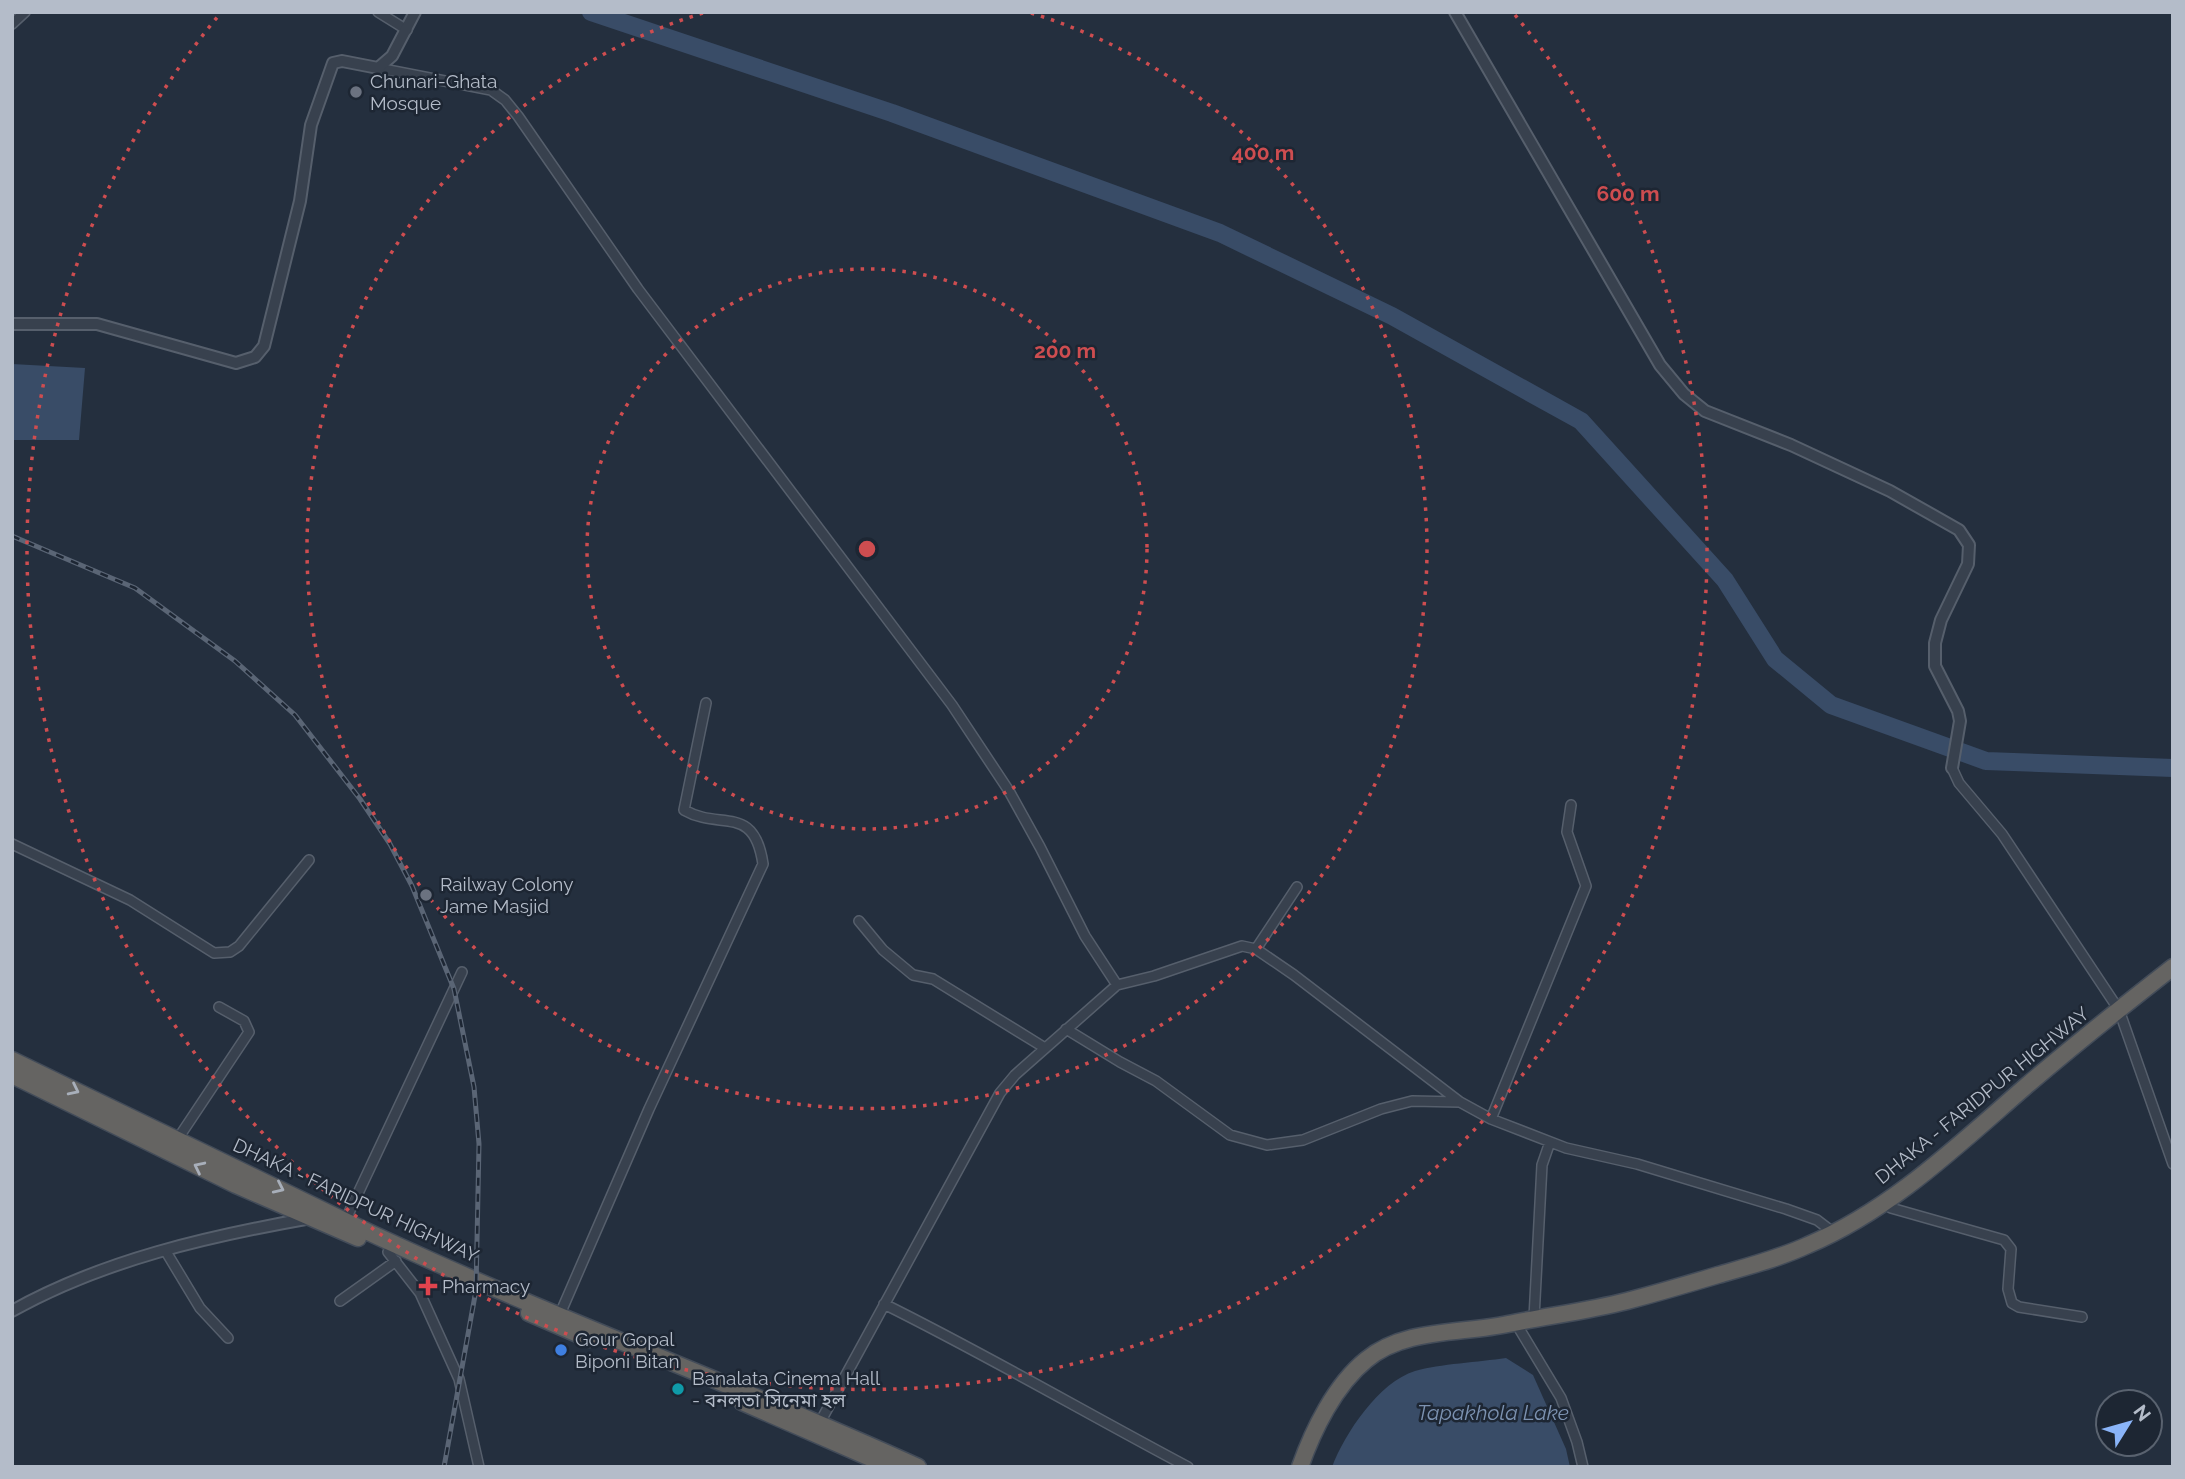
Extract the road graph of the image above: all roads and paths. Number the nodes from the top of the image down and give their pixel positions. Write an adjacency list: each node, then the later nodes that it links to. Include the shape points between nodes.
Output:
1 (25, 12): 5 (street)
2 (377, 12): 6 (street)
3 (415, 12): 6 (street)
4 (1455, 12): 10 (street, via 1660,365 1684,394 1706,411 1879,486 1959,530 1969,545 1968,564 1935,643 1935,666 1955,701 1960,721)
5 (12, 24)
6 (407, 30): 7 (street)
7 (379, 68): 8 (street, via 333,63 311,125 300,201 274,310 264,345 255,357 236,363 97,324); 20 (street, via 491,90 518,116 638,289 952,705 1009,791 1085,936)
8 (12, 324)
9 (706, 703): 44 (street, via 684,810 742,824 760,845 763,864 654,1097)
10 (1952, 768): 22 (street, via 2002,834)
11 (1571, 806): 28 (street, via 1567,832 1586,886)
12 (12, 844): 13 (street, via 130,900 222,954 239,946)
13 (309, 860)
14 (1297, 887): 16 (street)
15 (859, 921): 24 (street, via 883,950 913,975 933,979)
16 (1256, 949): 20 (street, via 1242,946); 27 (street)
17 (2173, 967): 22 (highway, DHAKA - FARIDPUR HIGHWAY)
18 (463, 972): 36 (street)
19 (2173, 978): 22 (highway, DHAKA - FARIDPUR HIGHWAY)
20 (1117, 985): 23 (street)
21 (219, 1007): 31 (street, via 244,1021 249,1032)
22 (2121, 1014): 29 (highway, DHAKA - FARIDPUR HIGHWAY); 33 (street)
23 (1066, 1029): 24 (street); 27 (street, via 1156,1081 1230,1135 1268,1145 1303,1140 1412,1101)
24 (1045, 1048): 42 (street, via 1000,1093)
25 (12, 1060): 30 (highway, DHAKA - FARIDPUR HIGHWAY, one-way to 30)
26 (12, 1075): 30 (highway, DHAKA - FARIDPUR HIGHWAY)
27 (1460, 1102): 28 (street)
28 (1491, 1119): 32 (street)
29 (1978, 1133): 34 (highway, DHAKA - FARIDPUR HIGHWAY, via 1934,1176); 37 (highway, DHAKA - FARIDPUR HIGHWAY)
30 (151, 1136): 31 (highway, DHAKA - FARIDPUR HIGHWAY); 35 (highway, DHAKA - FARIDPUR HIGHWAY, one-way to 30)
31 (177, 1140): 35 (highway, DHAKA - FARIDPUR HIGHWAY, one-way to 35)
32 (1550, 1142): 37 (street, via 1786,1209 1817,1220); 46 (street, via 1542,1165)
33 (2173, 1164)
34 (1891, 1208): 40 (highway, DHAKA - FARIDPUR HIGHWAY, via 1811,1253); 45 (street, via 2004,1240 2011,1249 2008,1289 2012,1303)
35 (315, 1213): 36 (highway, DHAKA - FARIDPUR HIGHWAY); 38 (street); 39 (highway, DHAKA - FARIDPUR HIGHWAY)
36 (345, 1221): 44 (highway, DHAKA - FARIDPUR HIGHWAY)
37 (1834, 1233): 40 (highway, DHAKA - FARIDPUR HIGHWAY)
38 (165, 1250): 43 (street, via 73,1281); 48 (street, via 200,1308)
39 (392, 1256): 41 (street); 49 (highway, DHAKA - FARIDPUR HIGHWAY); 52 (street, via 420,1293 459,1379)
40 (1698, 1285): 46 (highway, DHAKA - FARIDPUR HIGHWAY)
41 (340, 1301)
42 (884, 1304): 51 (street); 55 (street)
43 (12, 1311)
44 (560, 1314): 49 (highway, DHAKA - FARIDPUR HIGHWAY)
45 (2082, 1317)
46 (1539, 1319): 47 (highway, DHAKA - FARIDPUR HIGHWAY); 50 (highway, DHAKA - FARIDPUR HIGHWAY, via 1418,1337 1389,1346 1365,1360)
47 (1520, 1330): 50 (highway, DHAKA - FARIDPUR HIGHWAY, via 1392,1353 1371,1366); 58 (street, via 1562,1398)
48 (228, 1338)
49 (724, 1389): 51 (highway, DHAKA - FARIDPUR HIGHWAY)
50 (1333, 1404): 56 (highway, DHAKA - FARIDPUR HIGHWAY, via 1310,1440); 57 (highway, DHAKA - FARIDPUR HIGHWAY)
51 (818, 1428): 53 (highway, DHAKA - FARIDPUR HIGHWAY); 54 (highway, DHAKA - FARIDPUR HIGHWAY)
52 (479, 1467)
53 (891, 1467)
54 (918, 1467)
55 (1188, 1467)
56 (1300, 1467)
57 (1309, 1467)
58 (1583, 1467)

